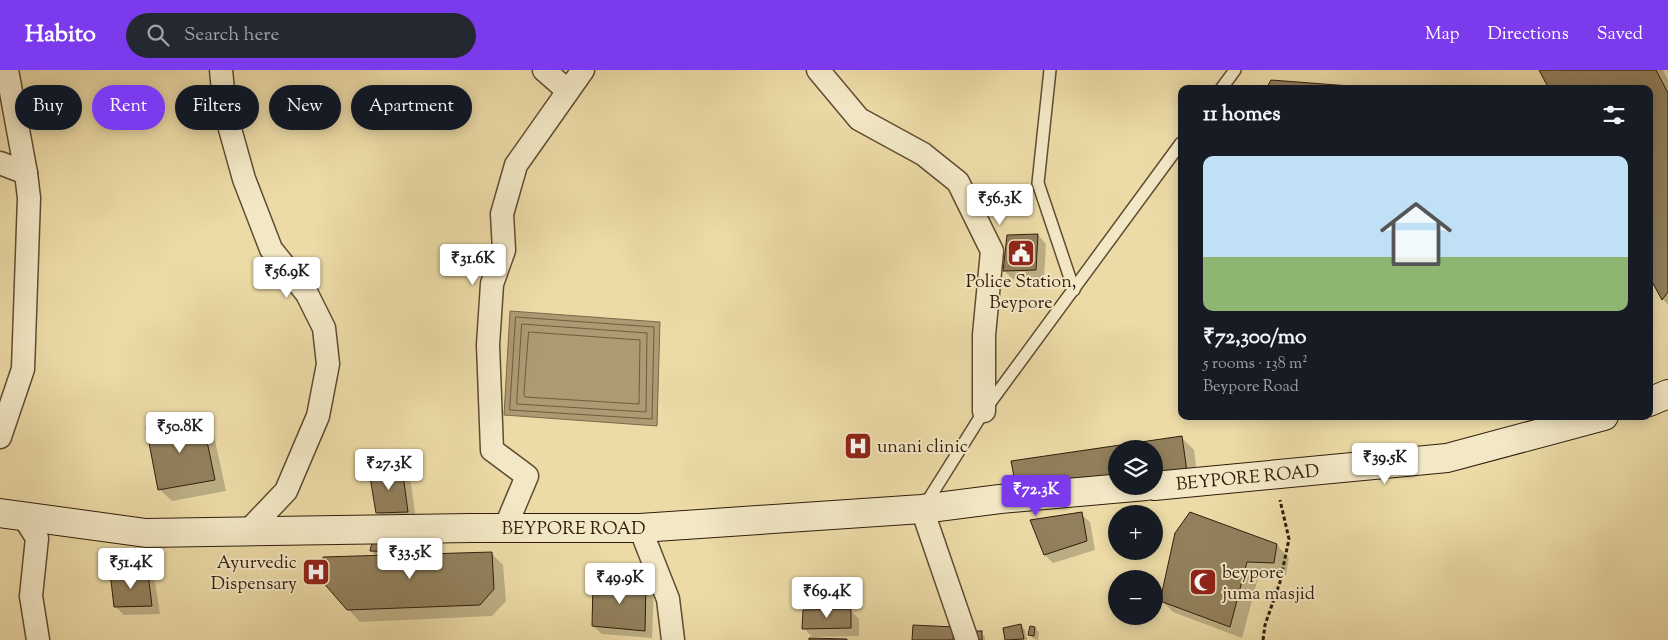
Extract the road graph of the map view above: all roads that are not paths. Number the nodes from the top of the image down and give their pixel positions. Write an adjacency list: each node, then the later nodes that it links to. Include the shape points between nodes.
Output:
1 (7, 70): 12 (street)
2 (220, 70): 25 (street, via 226,111 244,179 271,249 308,294 324,328 328,364 318,416 286,491)
3 (544, 70): 9 (street)
4 (583, 70): 9 (street)
5 (818, 70): 16 (street, via 860,119 923,154 958,182 992,251 984,335)
6 (1050, 70): 13 (lane, via 1038,183)
7 (1235, 70): 8 (lane)
8 (1224, 85)
9 (568, 91): 23 (street, via 516,165 502,214 504,250 492,284 488,345 492,450 527,476)
10 (1178, 147): 13 (lane)
11 (0, 163): 12 (street)
12 (26, 173): 18 (street, via 30,198 23,369)
13 (1074, 290): 16 (lane)
14 (1668, 394): 15 (main road)
15 (1653, 400)
16 (984, 411): 21 (lane)
17 (1589, 420): 19 (main road, BEYPORE ROAD, via 1447,458)
18 (0, 437)
19 (1163, 485)
20 (1108, 489): 21 (main road, BEYPORE ROAD)
21 (922, 509): 24 (main road, BEYPORE ROAD); 28 (street)
22 (0, 513): 25 (main road, BEYPORE ROAD, via 146,533); 26 (street, via 25,519 37,538 31,596)
23 (504, 528): 24 (main road, BEYPORE ROAD); 25 (main road, BEYPORE ROAD)
24 (640, 528): 27 (street, via 668,599)
25 (247, 532)
26 (38, 640)
27 (673, 640)
28 (967, 640)

